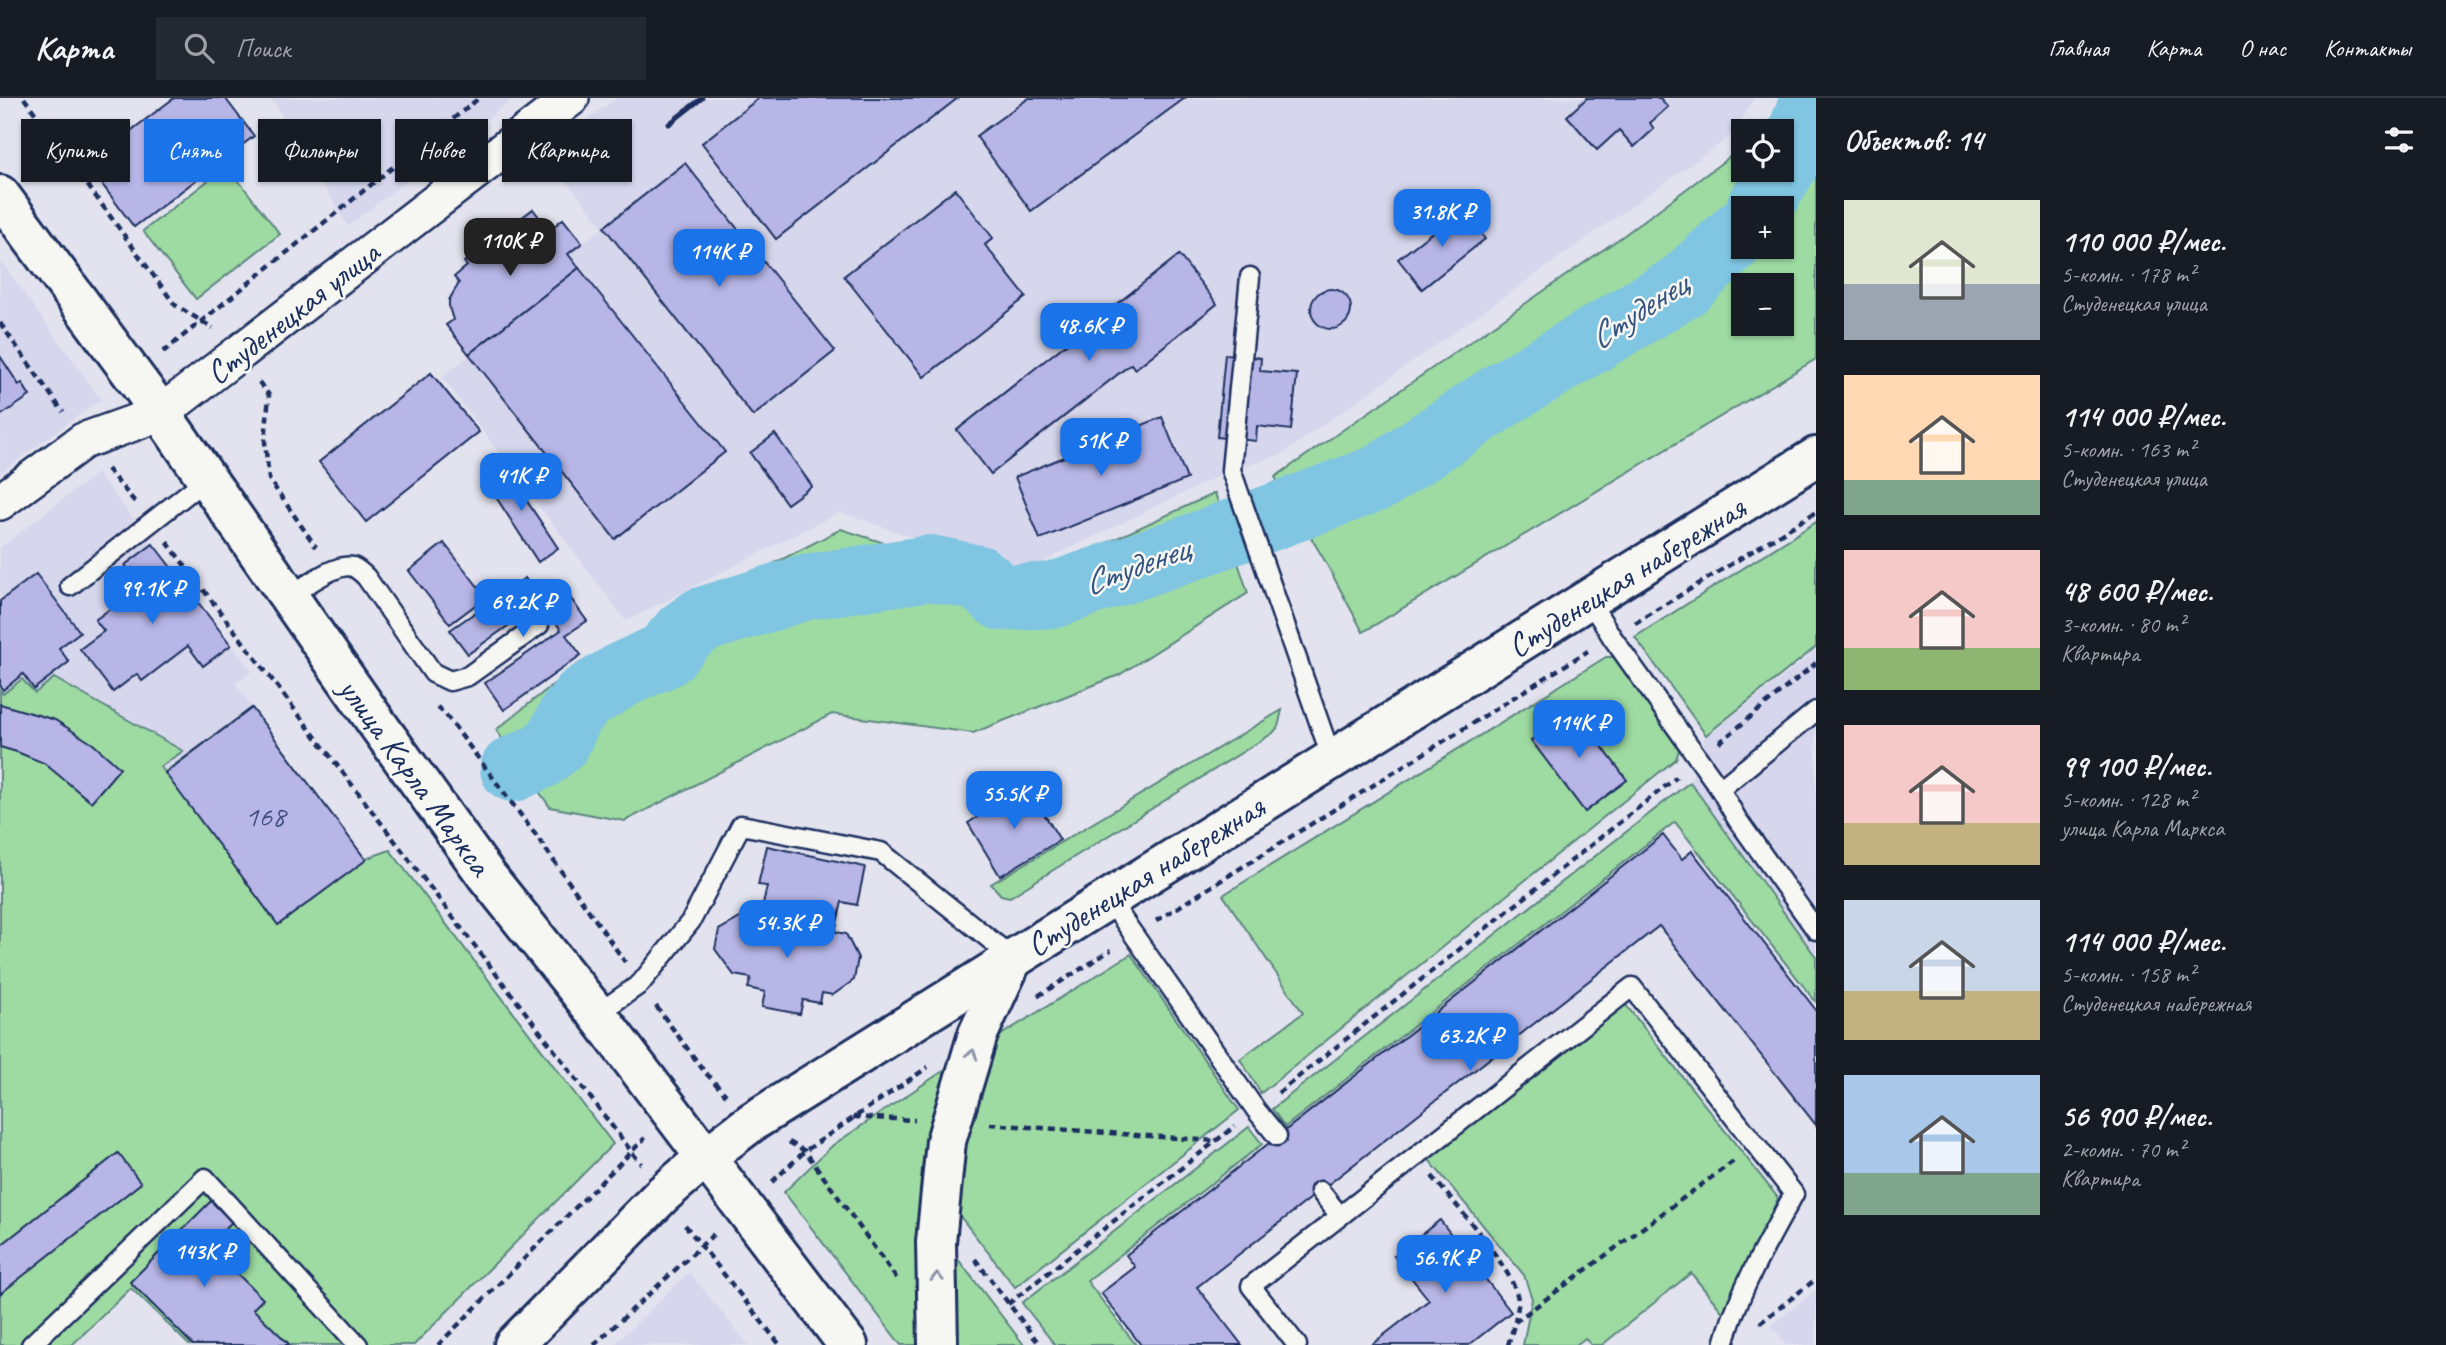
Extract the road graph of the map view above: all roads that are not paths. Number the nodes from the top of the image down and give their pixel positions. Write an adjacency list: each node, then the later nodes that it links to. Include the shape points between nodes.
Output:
1 (571, 98): 4 (street, Студенецкая улица)
2 (0, 195): 4 (street, улица Карла Маркса)
3 (1250, 277): 13 (lane, via 1231,470)
4 (161, 413): 6 (street, улица Карла Маркса); 7 (street, Студенецкая улица, via 83,440)
5 (1816, 457): 10 (street, Студенецкая набережная)
6 (205, 480): 8 (lane); 9 (street, улица Карла Маркса)
7 (0, 502)
8 (70, 586)
9 (288, 597): 11 (lane, via 332,570 355,568 433,673 450,681 468,676); 18 (street, улица Карла Маркса, via 486,875)
10 (1589, 600): 13 (street, Студенецкая набережная); 14 (lane)
11 (539, 625)
12 (1816, 712): 14 (lane)
13 (1332, 759): 15 (street, Студенецкая набережная)
14 (1720, 789): 16 (lane)
15 (1108, 898): 17 (street, Студенецкая набережная); 19 (lane)
16 (1816, 930)
17 (1013, 958): 18 (lane, via 881,852 741,825 691,921 640,984); 20 (street, Студенецкая набережная, via 751,1122); 27 (street, one-way to 17, via 936,1242 946,1141 978,1034)
18 (597, 1014): 20 (street, улица Карла Маркса)
19 (1277, 1136)
20 (706, 1157): 25 (street, Студенецкая набережная, via 663,1194); 26 (street, улица Карла Маркса)
21 (1320, 1191): 22 (lane)
22 (1340, 1216): 28 (lane, via 1251,1286); 29 (lane, via 1632,987 1794,1194 1771,1234)
23 (31, 1345): 24 (lane, via 205,1178)
24 (359, 1345)
25 (514, 1345)
26 (848, 1345)
27 (938, 1345)
28 (1297, 1345)
29 (1724, 1345)

